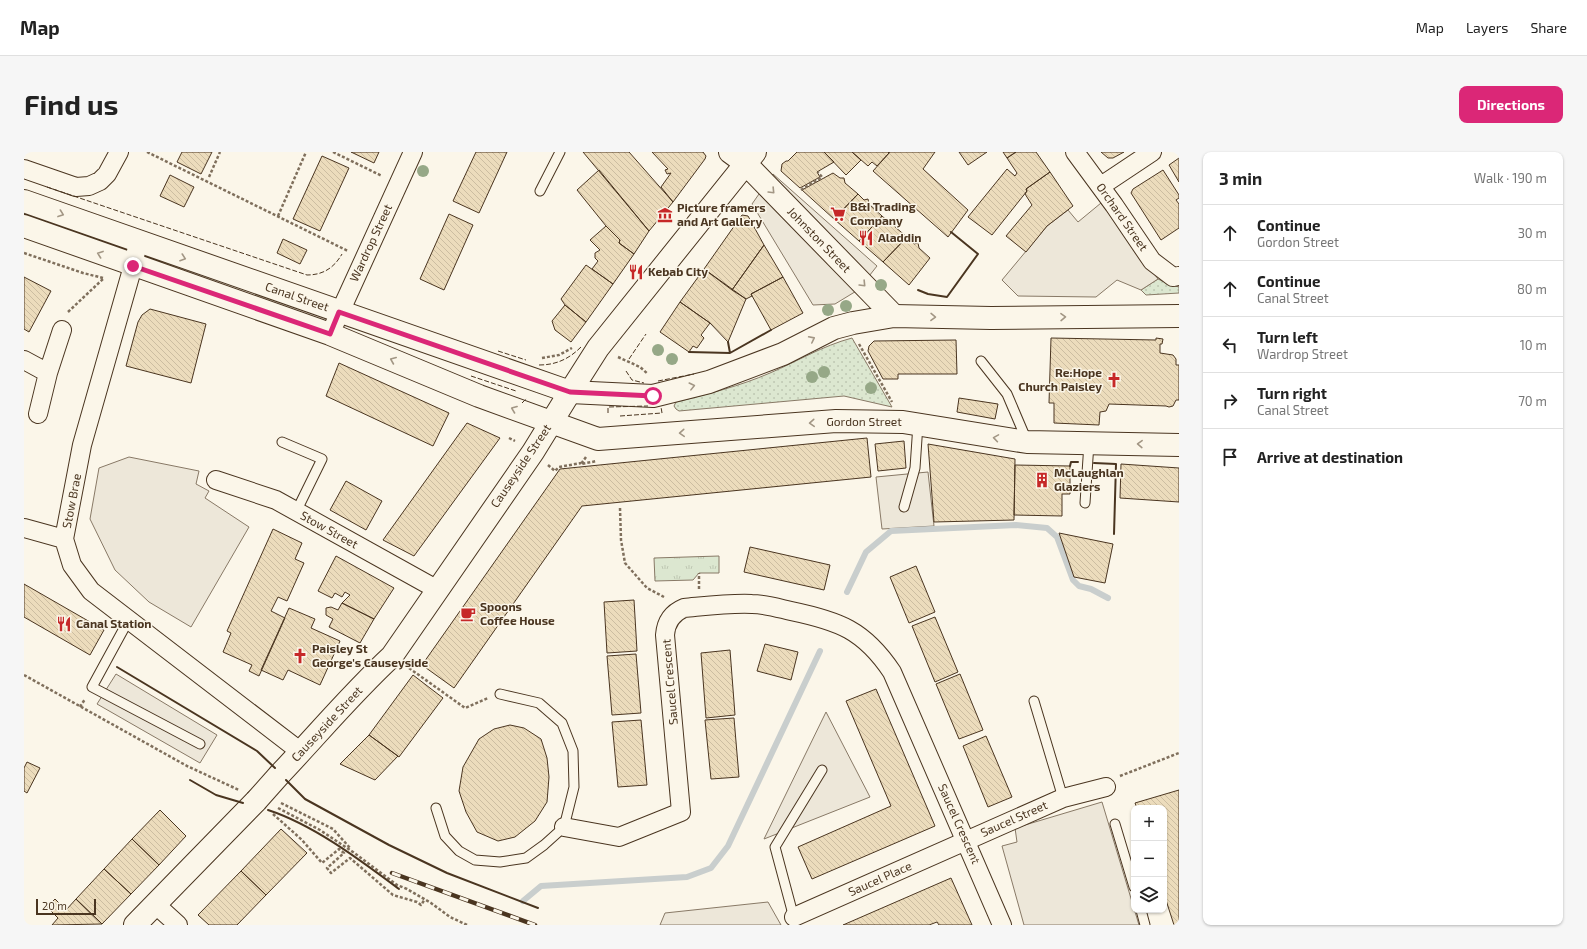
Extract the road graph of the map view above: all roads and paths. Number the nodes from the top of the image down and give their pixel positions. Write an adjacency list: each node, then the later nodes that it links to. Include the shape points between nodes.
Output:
1 (148, 152): 19 (path)
2 (220, 152): 13 (path)
3 (306, 152): 19 (path)
4 (334, 152): 14 (path)
5 (414, 152): 14 (street, Wardrop Street)
6 (560, 152): 17 (lane)
7 (1075, 152): 15 (street, Orchard Street)
8 (1152, 152): 15 (street)
9 (743, 156): 28 (main road, Johnston Street, one-way to 28); 36 (main road, Causeyside Street, via 598,348)
10 (116, 158): 11 (street, via 107,174 89,186 76,187)
11 (24, 169)
12 (818, 172): 16 (path, via 822,177)
13 (209, 177)
14 (398, 184): 23 (street, Wardrop Street)
15 (1100, 186): 25 (street, Orchard Street, via 1152,260)
16 (801, 190)
17 (540, 191)
18 (24, 201): 21 (main road, Canal Street, one-way to 21)
19 (278, 216): 23 (path)
20 (24, 226): 24 (main road, Canal Street, one-way to 20)
21 (138, 242): 24 (street, Stow Brae); 27 (main road, Canal Street, one-way to 27)
22 (24, 253): 26 (path)
23 (364, 258): 27 (street, Wardrop Street)
24 (133, 266): 32 (main road, Canal Street); 50 (street, Stow Brae, via 82,445)
25 (1176, 276)
26 (104, 278)
27 (339, 312): 32 (street, Wardrop Street); 36 (main road, Canal Street)
28 (894, 316): 29 (main road, one-way to 29); 30 (main road)
29 (1179, 316)
30 (848, 324): 36 (main road, one-way to 30, via 653,396 702,384 783,354 834,328); 39 (path)
31 (62, 330): 35 (street)
32 (330, 334): 38 (main road, Canal Street, one-way to 32)
33 (24, 360): 35 (street)
34 (981, 361): 41 (lane, via 1008,394)
35 (48, 373): 37 (street)
36 (570, 392): 38 (main road, Causeyside Street)
37 (38, 414)
38 (550, 423): 39 (main road, Gordon Street, one-way to 38, via 836,421 598,439); 51 (main road, Causeyside Street)
39 (910, 423): 41 (main road, Gordon Street, one-way to 39); 46 (lane, via 915,468)
40 (282, 442): 48 (lane, via 322,459)
41 (1027, 442): 42 (main road, Gordon Street)
42 (1089, 443): 43 (main road, Gordon Street, one-way to 42); 45 (lane)
43 (1179, 445)
44 (216, 480): 48 (street, Stow Street, via 276,500)
45 (1085, 504)
46 (904, 507)
47 (620, 508): 52 (path, via 625,563 646,588)
48 (296, 512): 51 (street, Stow Street)
49 (24, 528): 50 (street)
50 (64, 539): 53 (street, Stow Brae, via 72,565 91,590)
51 (438, 590): 54 (main road, Causeyside Street)
52 (684, 608): 67 (street, Saucel Crescent, via 672,616 665,635 681,812 619,838); 68 (street, Saucel Crescent, via 752,604 768,606 826,620 850,630 873,646 892,672)
53 (128, 621): 58 (lane, via 92,687); 59 (street, Stow Brae)
54 (392, 656): 56 (path, via 464,708); 59 (main road, Causeyside Street)
55 (24, 675): 64 (path, via 187,766)
56 (500, 694): 67 (lane, via 539,703 562,723 573,751 574,787)
57 (1034, 701): 63 (lane, Saucel Street)
58 (200, 744)
59 (301, 752): 64 (main road, Causeyside Street, bridge)
60 (1179, 753): 62 (path, via 1116,778)
61 (822, 770): 74 (lane, via 775,847)
62 (1106, 787): 63 (street, Saucel Street)
63 (1063, 798): 68 (street, Saucel Street)
64 (258, 800): 69 (path, via 320,830); 69 (path, via 333,829); 71 (path, via 302,840 322,863 339,849 344,852 327,868 331,873 350,858 393,895 421,905); 72 (main road)
65 (436, 808): 67 (lane, via 445,836 459,851 476,860 500,862 526,858)
66 (1115, 824): 70 (lane)
67 (564, 827)
68 (966, 841): 74 (street, Saucel Place); 78 (street, Saucel Crescent)
69 (353, 852): 71 (path, via 397,885)
70 (1131, 877)
71 (425, 899): 77 (path, via 450,917)
72 (155, 904): 75 (main road); 76 (street)
73 (1142, 913): 79 (lane)
74 (796, 921)
75 (135, 925)
76 (178, 925)
77 (467, 925)
78 (1002, 925)
79 (1145, 925)

